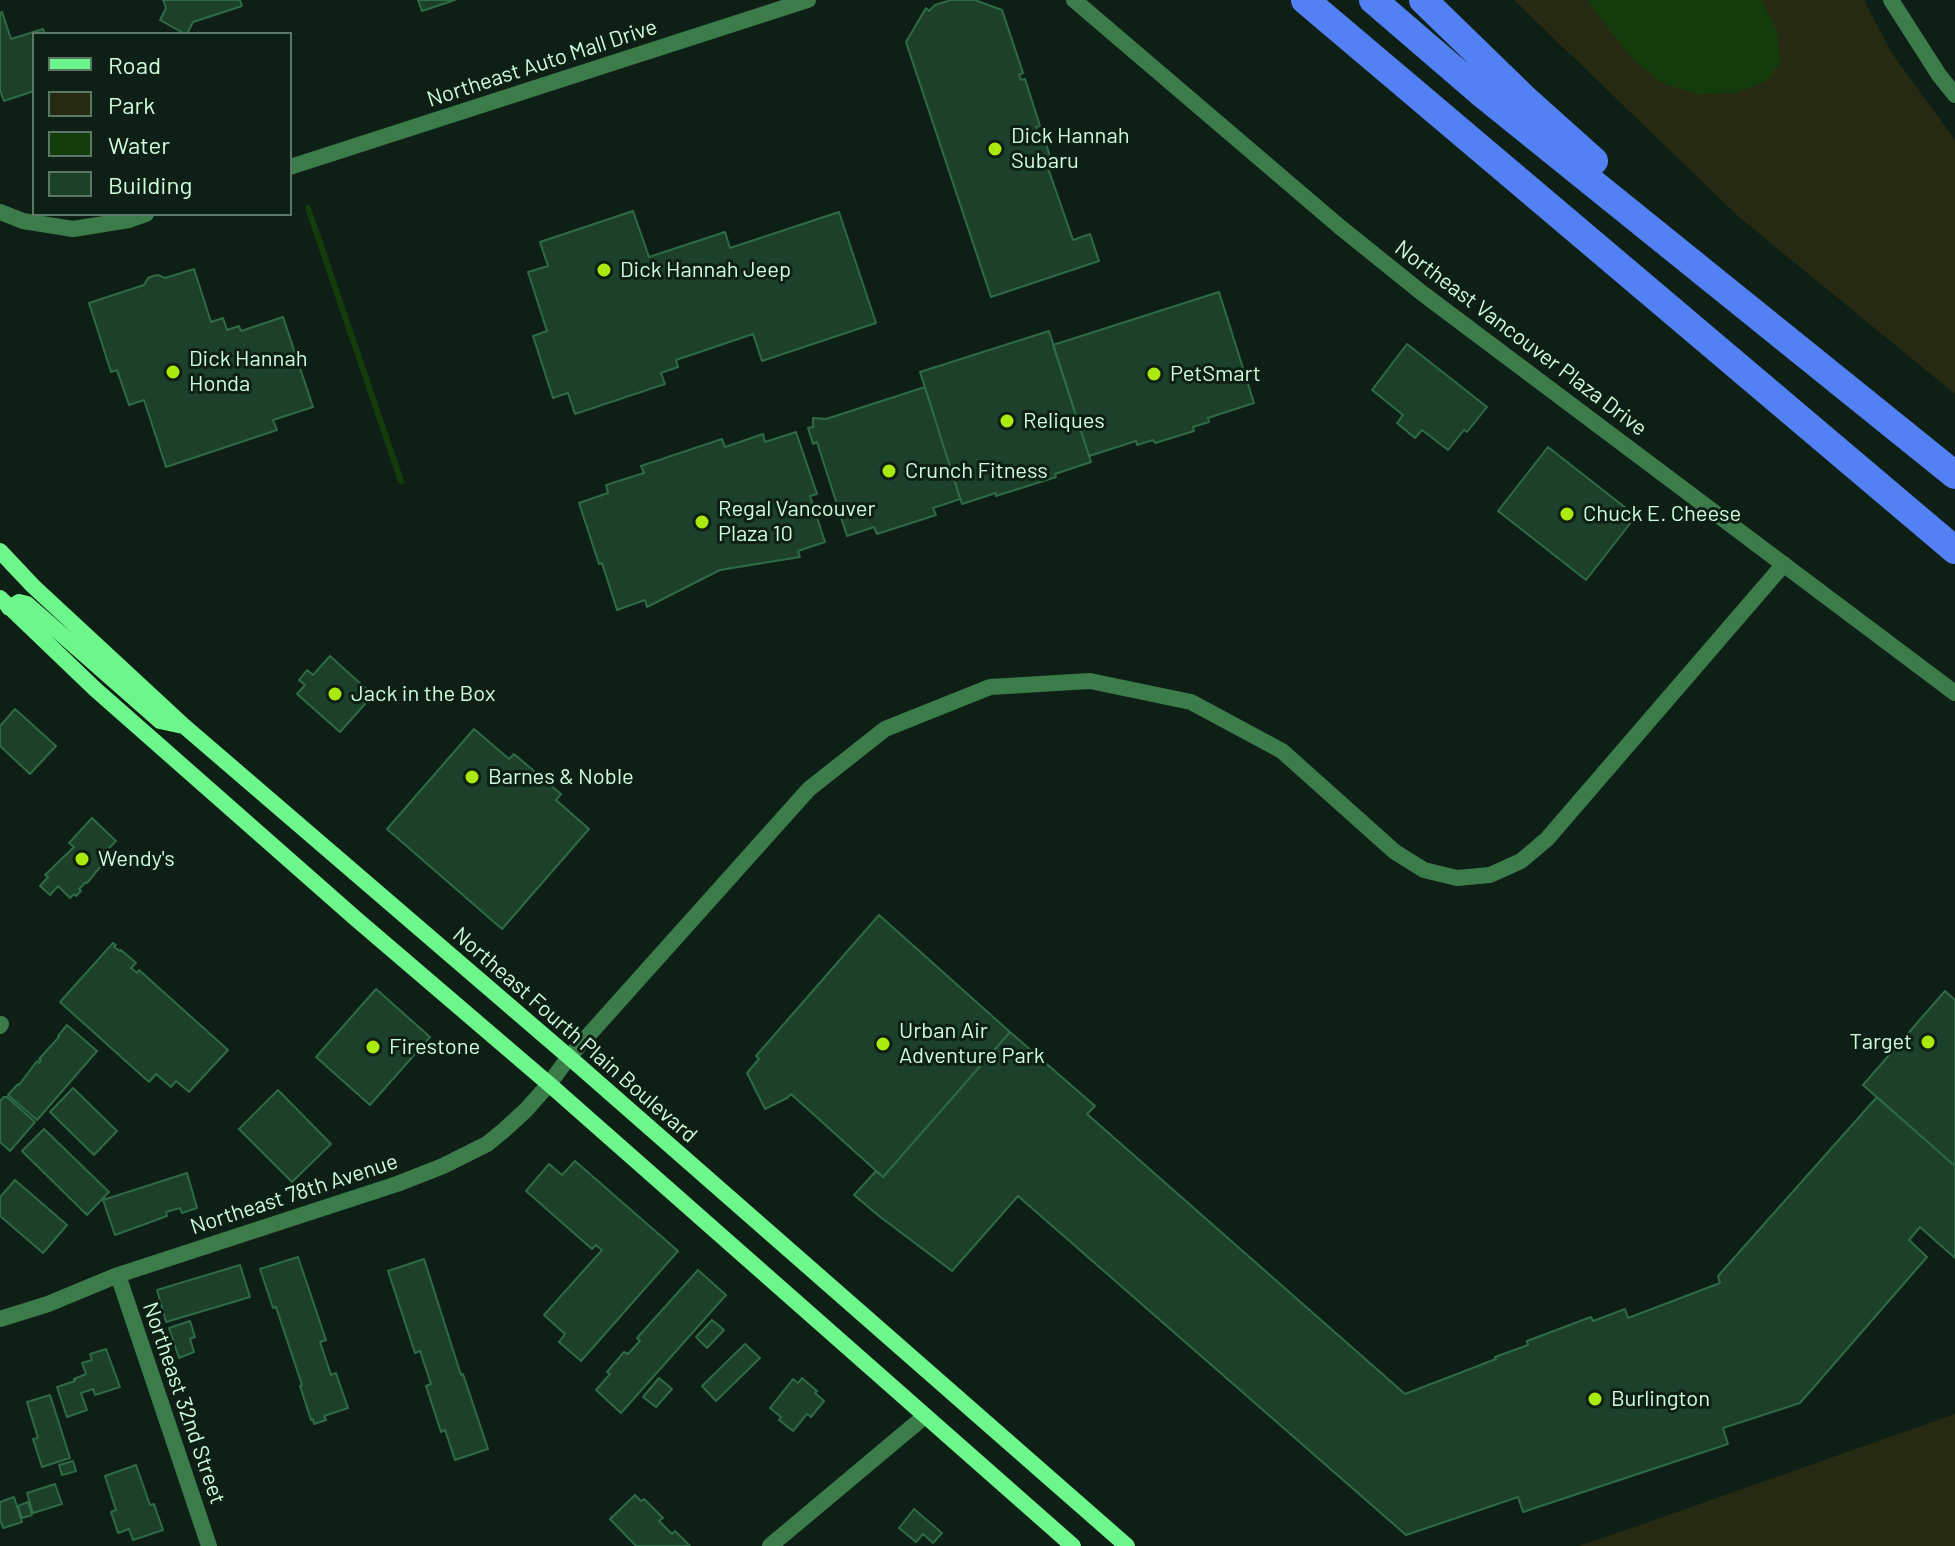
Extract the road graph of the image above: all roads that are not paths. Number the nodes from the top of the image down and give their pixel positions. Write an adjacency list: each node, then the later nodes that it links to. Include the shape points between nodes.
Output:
1 (808, 0): 8 (street, Northeast Auto Mall Drive)
2 (1074, 0): 15 (street, Northeast Vancouver Plaza Drive, via 1422,293)
3 (1373, 0): 11 (highway)
4 (1423, 0): 11 (highway, via 1631,192)
5 (1891, 0): 7 (street)
6 (1306, 2): 13 (highway)
7 (1955, 95)
8 (292, 166)
9 (0, 212): 10 (street, via 73,229)
10 (140, 216)
11 (1673, 248): 12 (highway)
12 (1955, 475)
13 (1955, 550)
14 (0, 551): 18 (main road, Northeast Fourth Plain Boulevard)
15 (1784, 564): 17 (street, Northeast Vancouver Plaza Drive); 19 (street, Northeast 78th Avenue, via 1547,839 1521,861 1490,875 1457,878 1424,870 1395,852 1282,751 1191,702 1090,681 990,687 885,729 809,789)
16 (3, 608): 18 (main road, via 27,604 160,721); 20 (main road)
17 (1955, 693)
18 (184, 726): 19 (main road, Northeast Fourth Plain Boulevard)
19 (569, 1057): 20 (street, Northeast 78th Avenue); 27 (main road, Northeast Fourth Plain Boulevard)
20 (549, 1084): 21 (street, Northeast 78th Avenue, via 487,1144 443,1166); 23 (main road)
21 (118, 1275): 22 (street, Northeast 78th Avenue); 24 (street, Northeast 32nd Street)
22 (0, 1319)
23 (925, 1416): 25 (street); 26 (main road)
24 (209, 1546)
25 (770, 1546)
26 (1073, 1546)
27 (1127, 1546)

